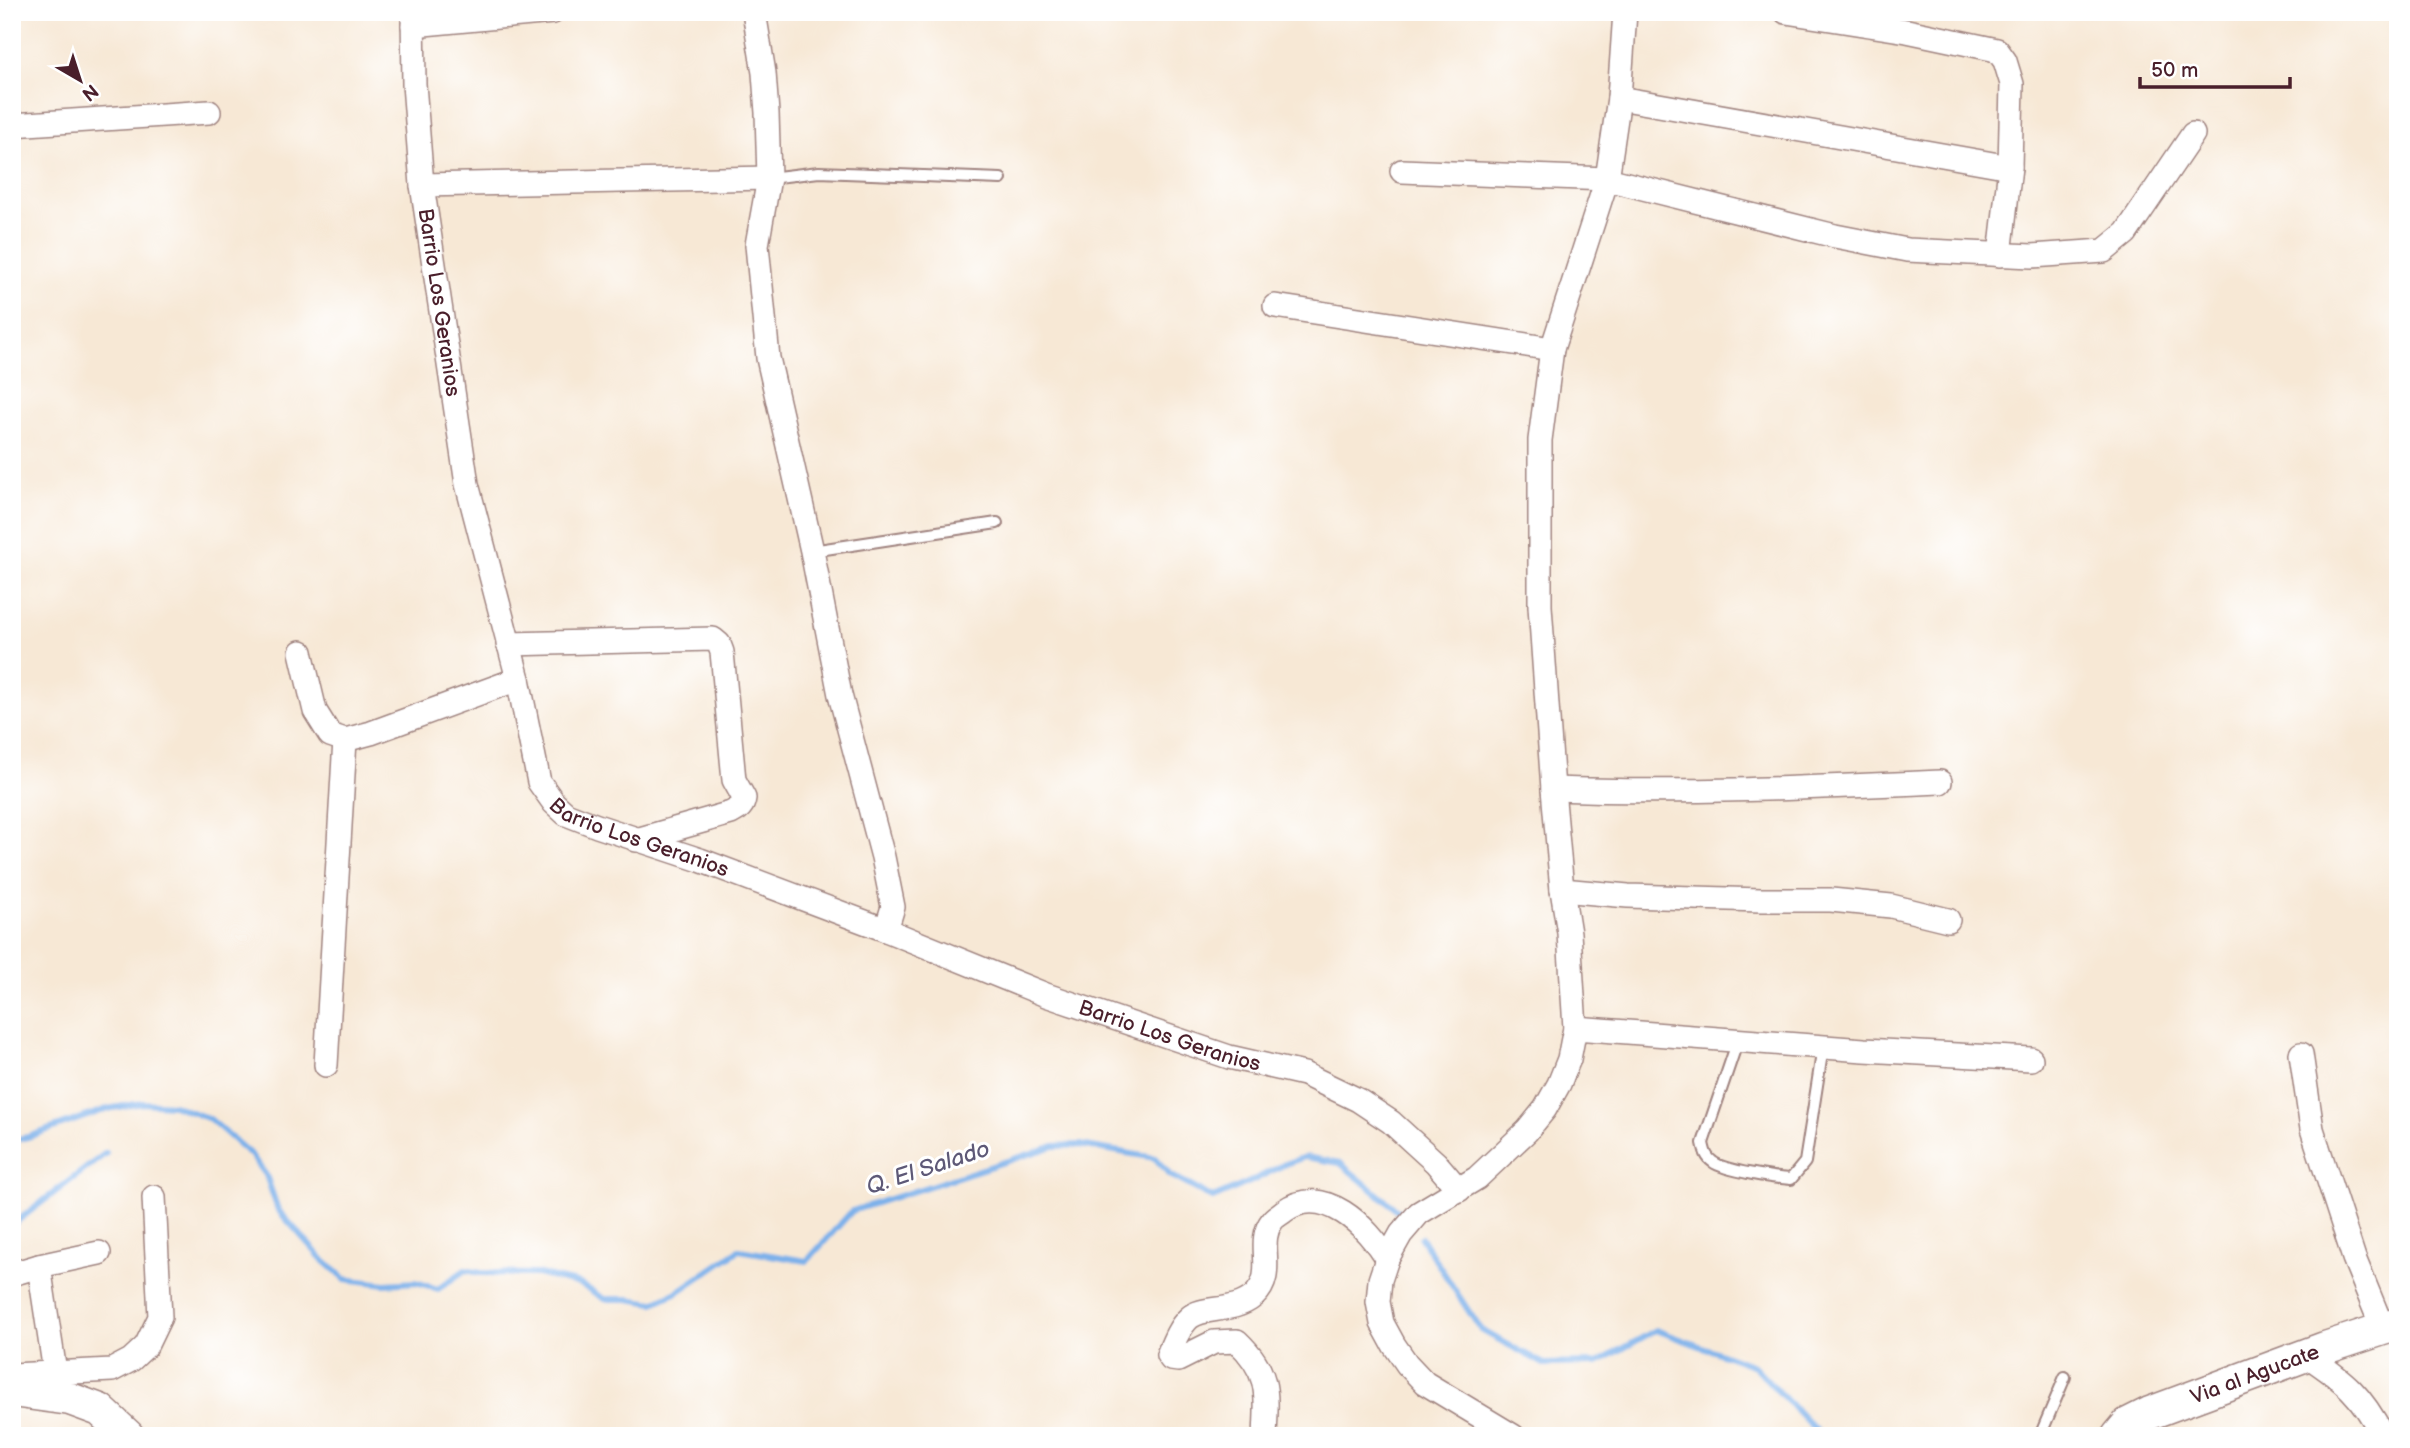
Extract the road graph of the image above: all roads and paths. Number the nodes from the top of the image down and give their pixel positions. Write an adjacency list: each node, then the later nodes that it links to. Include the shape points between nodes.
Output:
1 (553, 12): 5 (street)
2 (754, 12): 12 (street, via 764,73)
3 (1625, 12): 6 (street)
4 (1786, 12): 10 (street, via 1997,50 2012,84)
5 (413, 19): 15 (street, Barrio Los Geranios)
6 (1619, 98): 10 (street); 14 (street)
7 (209, 112): 8 (street)
8 (12, 125)
9 (2193, 134): 16 (street, via 2126,233 2104,251)
10 (2010, 167): 16 (street)
11 (1402, 171): 14 (street)
12 (769, 178): 13 (lane, via 819,172); 15 (street); 20 (street, via 757,245 768,358)
13 (1001, 179)
14 (1607, 179): 16 (street, via 1907,250); 18 (street)
15 (422, 185): 21 (street, Barrio Los Geranios, via 467,484)
16 (2000, 255)
17 (1275, 306): 18 (street)
18 (1552, 349): 26 (street, via 1540,440 1540,606)
19 (998, 523): 20 (lane)
20 (812, 551): 30 (street, via 841,695 893,907)
21 (508, 644): 23 (street, Barrio Los Geranios); 27 (street, via 713,639 719,643 734,780 743,803 731,813)
22 (301, 652): 24 (street, via 315,711 330,735)
23 (518, 680): 24 (street); 27 (street, Barrio Los Geranios, via 539,782 554,803 566,814)
24 (345, 740): 36 (street)
25 (1940, 782): 26 (street, via 1768,790)
26 (1553, 789): 28 (street)
27 (636, 840): 30 (street, Barrio Los Geranios)
28 (1562, 890): 29 (street, via 1761,901 1831,900 1891,906); 31 (street)
29 (1948, 920)
30 (886, 930): 37 (street, Barrio Los Geranios, via 1046,995 1229,1057 1304,1074 1391,1122)
31 (1575, 1028): 32 (street); 37 (street, via 1569,1059 1545,1110)
32 (1738, 1039): 33 (street); 33 (lane, via 1703,1143 1706,1156 1716,1165 1774,1178 1791,1179 1805,1162)
33 (1823, 1047): 35 (street)
34 (2301, 1054): 43 (street, via 2312,1129 2354,1258)
35 (2031, 1059)
36 (326, 1065)
37 (1459, 1190): 40 (street, via 1419,1213)
38 (154, 1197): 45 (street, via 160,1317 146,1346 112,1370)
39 (99, 1254): 41 (street)
40 (1387, 1259): 50 (street, via 1376,1240 1348,1215 1323,1202 1293,1204 1272,1220 1266,1237 1263,1286 1232,1308 1190,1317 1168,1355 1178,1360 1214,1342 1237,1341 1266,1380); 51 (street, via 1378,1302 1382,1323 1407,1364 1426,1383)
41 (39, 1266): 42 (street); 45 (street)
42 (12, 1274)
43 (2390, 1326): 44 (street, Via al Agucate)
44 (2306, 1355): 53 (street, Via al Agucate, via 2150,1413 2128,1424); 54 (street, via 2343,1379 2370,1410)
45 (55, 1372): 46 (street)
46 (12, 1375)
47 (2065, 1377): 52 (lane)
48 (12, 1391): 49 (street, via 70,1399 100,1410)
49 (128, 1436)
50 (1265, 1436)
51 (1513, 1436)
52 (2040, 1436)
53 (2118, 1436)
54 (2383, 1436)

